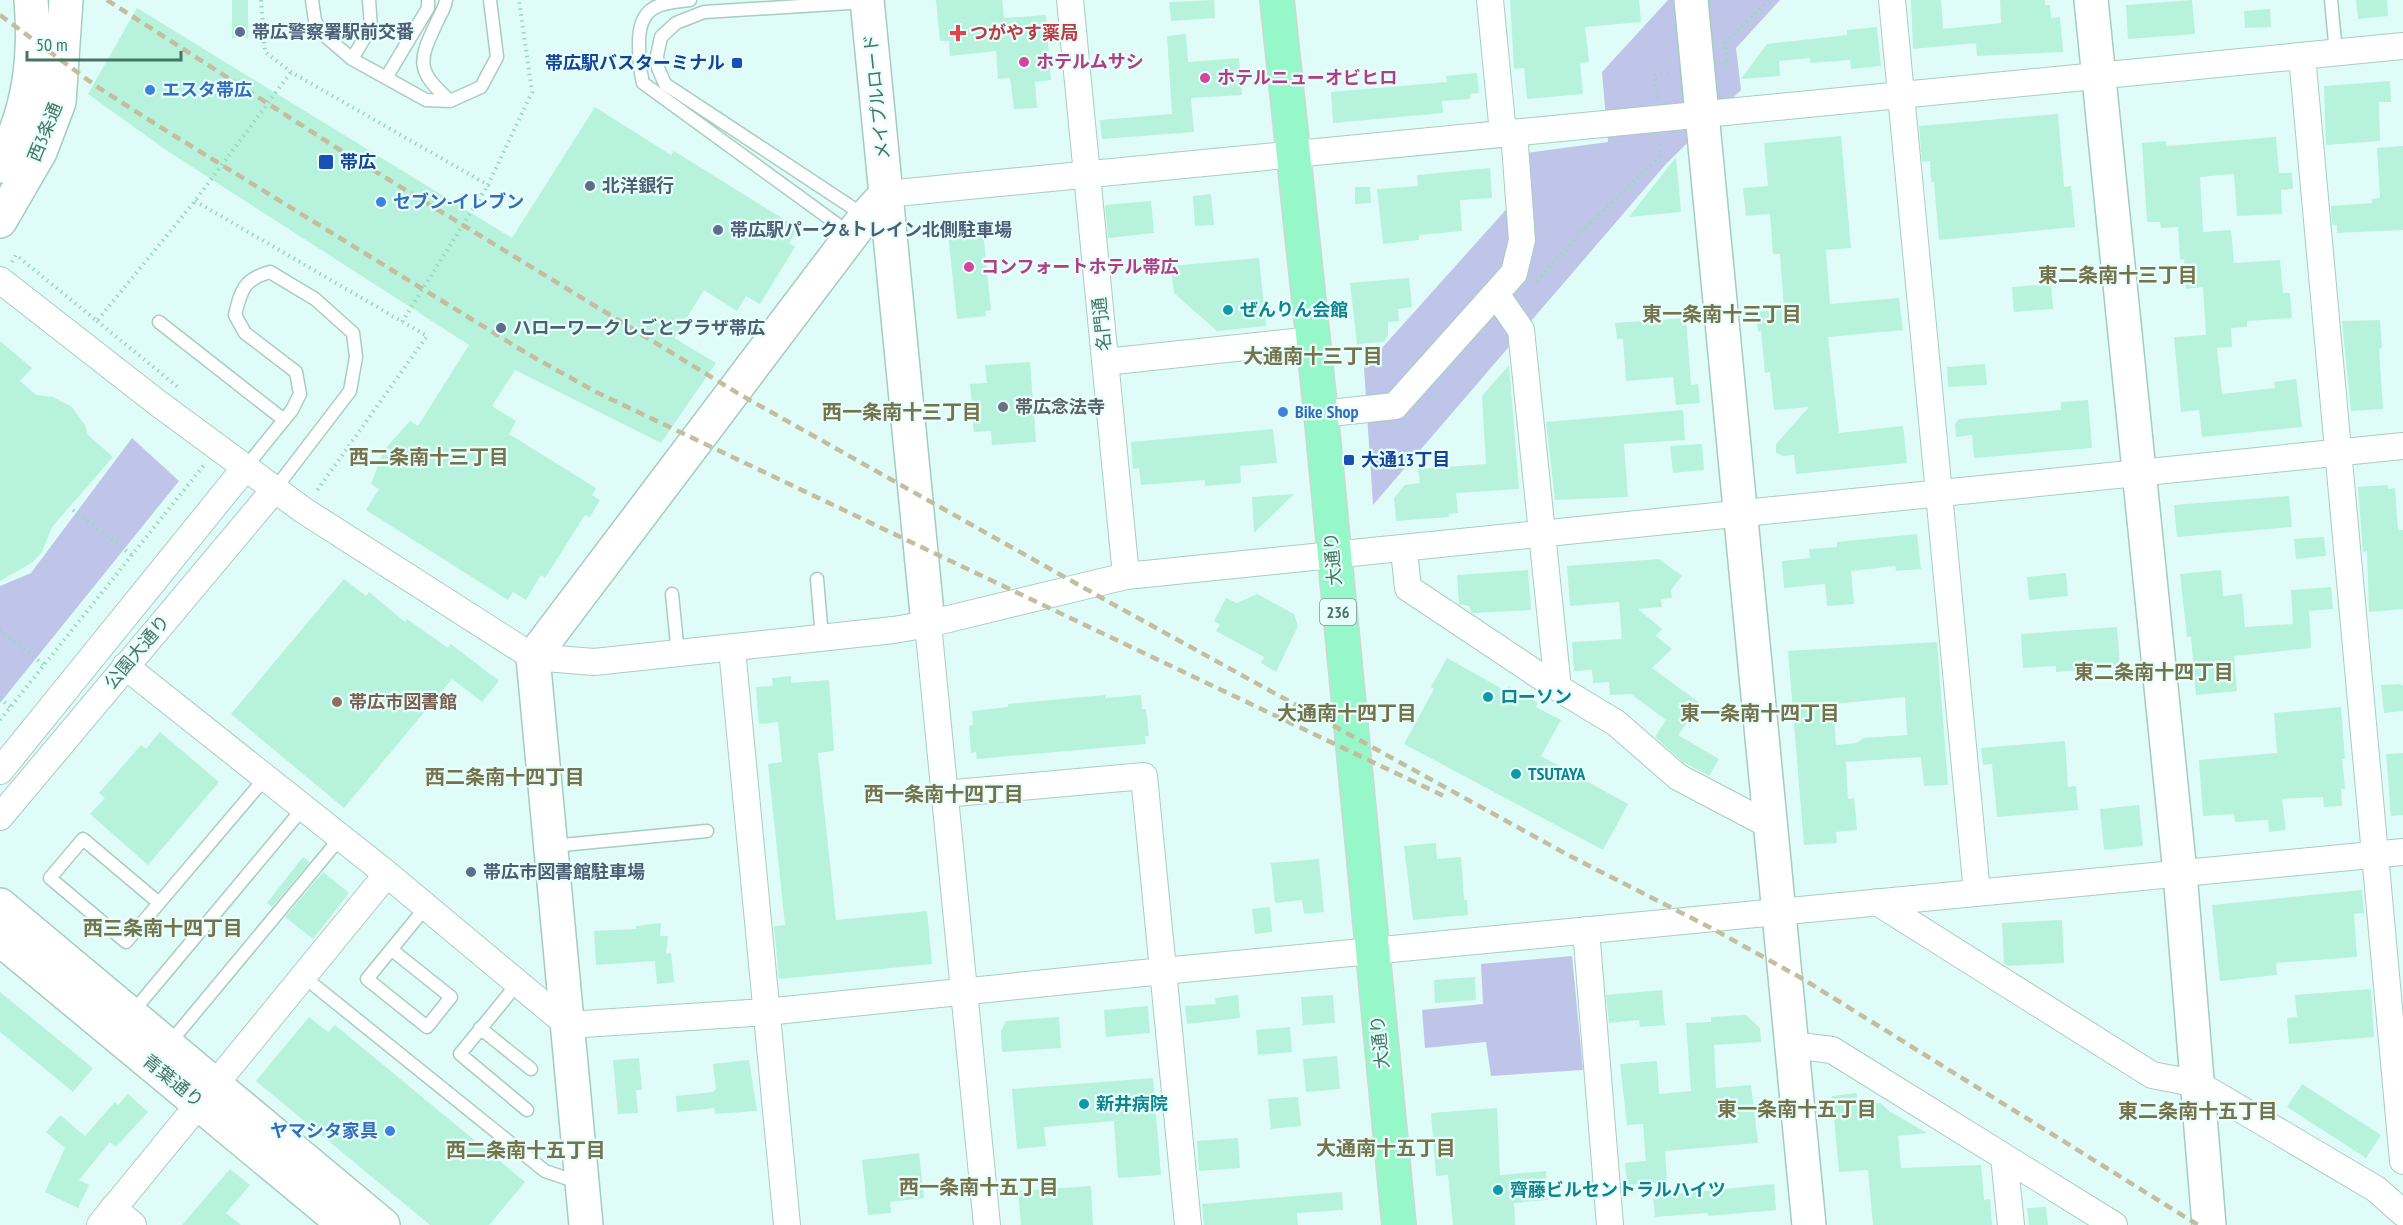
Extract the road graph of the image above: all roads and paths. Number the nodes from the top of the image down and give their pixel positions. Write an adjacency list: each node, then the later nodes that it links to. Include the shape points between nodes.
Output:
1 (31, 0): 31 (street, 西3条通, via 31,81)
2 (66, 0): 36 (street, 西3条通, via 59,102 40,152)
3 (261, 0): 23 (path, via 265,52)
4 (312, 0): 22 (lane, via 315,21 322,34)
5 (369, 0): 22 (lane, via 371,27)
6 (428, 0): 25 (lane, via 428,8)
7 (446, 0): 27 (lane, via 423,62 427,79)
8 (490, 0): 27 (lane, via 497,57 481,87)
9 (519, 0): 33 (path, via 532,92)
10 (690, 0): 35 (lane, via 647,11 638,24 643,83)
11 (1070, 0): 32 (street, 名門通)
12 (1277, 0): 30 (highway, 大通り / 236)
13 (1490, 0): 29 (street)
14 (1691, 0): 28 (street)
15 (1892, 0): 26 (street)
16 (2091, 0): 24 (street)
17 (2331, 0): 20 (lane)
18 (868, 1): 35 (street, メイプルロード); 35 (lane, via 704,12 676,23 661,37 657,56 665,84)
19 (2403, 46): 20 (street)
20 (2336, 53): 21 (street)
21 (2302, 56): 24 (street); 47 (street)
22 (352, 59): 25 (lane)
23 (291, 72): 33 (path); 34 (path)
24 (2099, 76): 26 (street); 49 (street)
25 (386, 78): 27 (lane, via 426,100)
26 (1902, 95): 28 (street); 51 (street)
27 (450, 101)
28 (1703, 114): 29 (street); 54 (street)
29 (1509, 133): 30 (street); 38 (street, via 1522,240 1514,273)
30 (1292, 153): 32 (street); 41 (highway, 大通り / 236)
31 (0, 166)
32 (1087, 175): 35 (street); 42 (street, 名門通)
33 (488, 185): 40 (path)
34 (195, 201): 37 (path, via 97,321 16,255); 40 (path)
35 (868, 216): 62 (street, メイプルロード); 67 (street)
36 (0, 221)
37 (3, 276): 46 (street)
38 (1496, 294): 43 (street, via 1395,406); 55 (street, via 1521,330)
39 (159, 322): 44 (lane)
40 (402, 322): 53 (path, via 427,336)
41 (1312, 340): 42 (street); 43 (highway, 大通り / 236)
42 (1106, 362): 59 (street, 名門通)
43 (1321, 414): 58 (highway, 大通り / 236)
44 (284, 420): 48 (lane); 50 (lane, via 300,394 296,372 245,333 235,315 240,295 252,277 270,272 315,299 353,333 356,357 350,391)
45 (2403, 446): 47 (street)
46 (218, 448): 48 (street); 57 (path)
47 (2338, 452): 49 (street); 84 (street)
48 (245, 468): 50 (street); 74 (street, 公園大通り)
49 (2138, 472): 51 (street); 85 (street)
50 (275, 489): 53 (street); 69 (street, 公園大通り)
51 (1941, 493): 54 (street); 87 (street)
52 (73, 510): 57 (path)
53 (303, 510): 67 (street)
54 (1741, 514): 55 (street); 79 (street)
55 (1542, 534): 56 (street); 70 (street)
56 (1404, 550): 58 (street); 70 (street, via 1408,588)
57 (133, 556): 68 (path)
58 (1332, 557): 59 (street); 96 (highway, 大通り / 236)
59 (1126, 576): 62 (street)
60 (817, 579): 64 (lane)
61 (672, 594): 66 (lane)
62 (928, 624): 64 (street); 76 (street)
63 (0, 630): 68 (path)
64 (822, 638): 65 (street)
65 (732, 649): 66 (street); 101 (street)
66 (678, 654): 67 (street, via 594,662)
67 (533, 657): 82 (street)
68 (44, 665): 72 (path)
69 (124, 666): 75 (street); 78 (street, 公園大通り)
70 (1558, 688): 79 (street, via 1616,723 1677,777)
71 (0, 698): 72 (path)
72 (10, 707): 73 (path)
73 (0, 720)
74 (0, 771)
75 (266, 777): 77 (street); 89 (lane)
76 (944, 794): 97 (street, via 1144,776); 100 (street)
77 (304, 807): 81 (street); 102 (lane)
78 (0, 817)
79 (1773, 828): 92 (street)
80 (707, 831): 82 (lane)
81 (341, 837): 86 (street); 106 (lane)
82 (551, 846): 103 (street)
83 (2403, 852): 84 (street)
84 (2376, 854): 85 (street); 112 (street)
85 (2180, 873): 87 (street); 108 (street)
86 (387, 874): 91 (street); 98 (street)
87 (1977, 893): 88 (street)
88 (1877, 902): 92 (street); 108 (street, via 2152,1075)
89 (159, 903): 89 (lane, via 126,942 50,878 83,839)
90 (0, 904): 102 (street)
91 (426, 907): 95 (lane); 99 (street)
92 (1780, 911): 93 (street); 105 (street)
93 (1586, 930): 96 (street); 124 (street)
94 (0, 939): 109 (street, 青葉通り)
95 (392, 950): 95 (lane, via 367,979 427,1027 452,998)
96 (1371, 953): 97 (street); 123 (highway, 大通り / 236)
97 (1163, 971): 100 (street); 122 (street)
98 (304, 977): 109 (street); 113 (lane, via 545,1171)
99 (518, 983): 103 (street); 104 (lane)
100 (965, 993): 101 (street); 121 (street)
101 (766, 1012): 103 (street); 120 (street)
102 (130, 1015): 106 (street)
103 (568, 1025): 113 (street)
104 (480, 1028): 107 (lane); 110 (lane, via 460,1054)
105 (1792, 1045): 111 (street, via 1832,1050); 125 (street)
106 (168, 1046): 109 (street)
107 (531, 1069)
108 (2198, 1083): 114 (street, via 2376,1189); 128 (street)
109 (207, 1094): 115 (street); 117 (street, 青葉通り); 118 (street)
110 (526, 1110)
111 (2004, 1157): 126 (street); 127 (street)
112 (2403, 1161)
113 (582, 1184): 119 (street)
114 (2403, 1213)
115 (107, 1217): 116 (street)
116 (134, 1225)
117 (345, 1225)
118 (383, 1225)
119 (586, 1225)
120 (787, 1225)
121 (987, 1225)
122 (1188, 1225)
123 (1399, 1225)
124 (1610, 1225)
125 (1809, 1225)
126 (2011, 1225)
127 (2114, 1225)
128 (2209, 1225)

